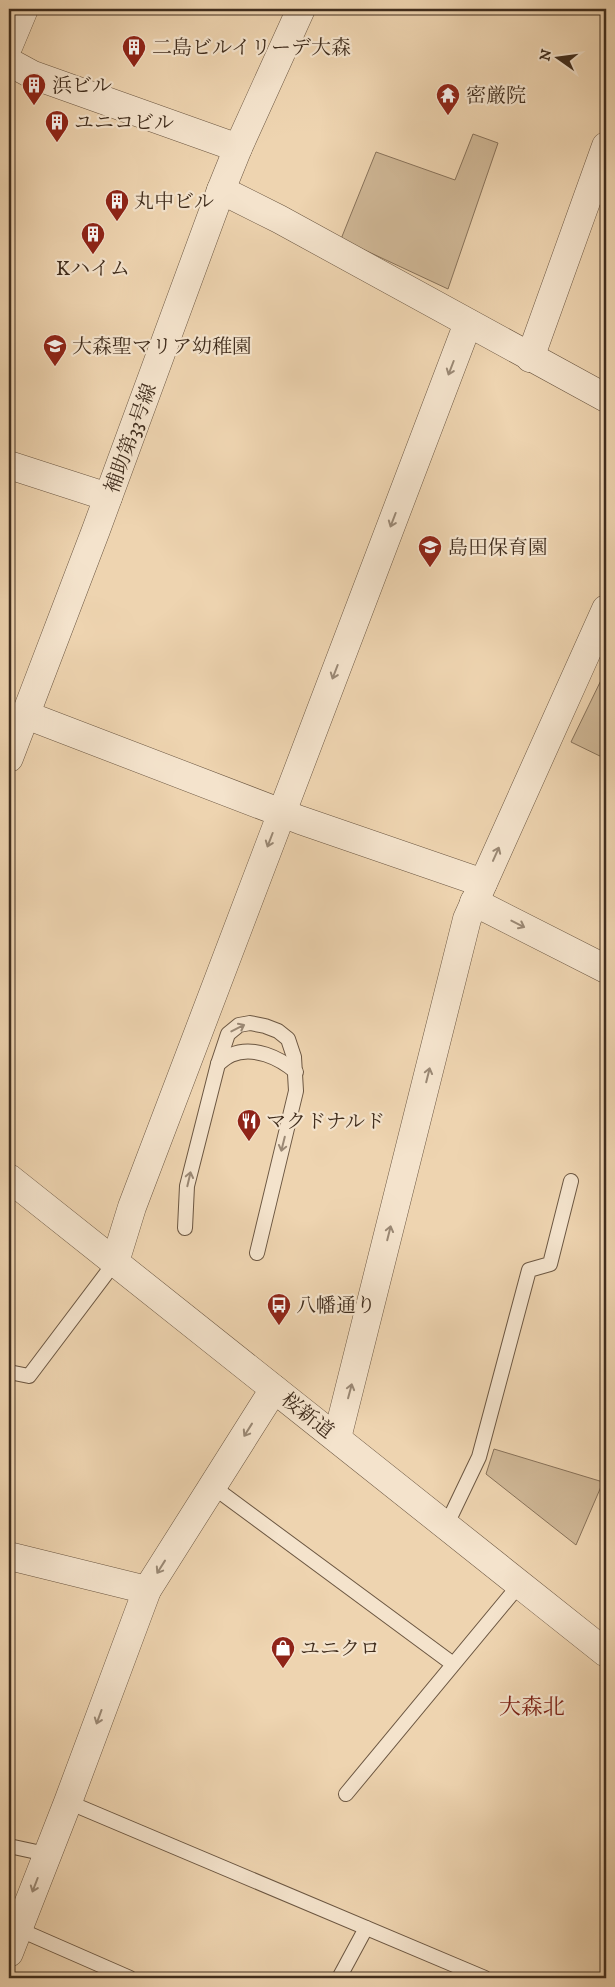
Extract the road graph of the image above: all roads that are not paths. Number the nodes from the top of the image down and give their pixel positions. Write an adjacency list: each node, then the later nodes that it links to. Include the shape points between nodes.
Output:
1 (301, 9): 4 (street, 補助第33号線)
2 (9, 62): 4 (street, via 33,75)
3 (606, 146): 7 (street)
4 (238, 148): 5 (street, 補助第33号線)
5 (221, 190): 6 (street); 10 (street, 補助第33号線)
6 (468, 323): 7 (street); 14 (street, one-way to 14)
7 (530, 358): 8 (street)
8 (606, 398)
9 (9, 465): 10 (street)
10 (108, 497): 12 (street, 補助第33号線)
11 (606, 609): 15 (street, one-way to 11)
12 (26, 715): 13 (street, 補助第33号線); 14 (street)
13 (9, 758)
14 (280, 813): 15 (street); 23 (street, one-way to 23)
15 (479, 892): 16 (street, one-way to 16); 26 (street, one-way to 15, via 466,919)
16 (606, 969)
17 (218, 1064): 18 (lane, via 231,1055 254,1052 275,1058); 18 (lane, one-way to 18, via 228,1034 239,1025 250,1023 278,1031 288,1039); 21 (lane, one-way to 17, via 187,1186)
18 (296, 1072): 22 (lane, one-way to 22, via 296,1091)
19 (9, 1178): 23 (street, 桜新道)
20 (571, 1181): 28 (lane, via 550,1264 529,1270 480,1457)
21 (185, 1228)
22 (257, 1253)
23 (114, 1262): 24 (lane, via 29,1376); 25 (street, 桜新道)
24 (9, 1372)
25 (274, 1389): 26 (street, 桜新道); 27 (street, one-way to 27)
26 (337, 1438): 28 (street, 桜新道)
27 (212, 1486): 31 (street, one-way to 31); 33 (lane)
28 (446, 1526): 30 (street, 桜新道)
29 (9, 1556): 31 (street)
30 (520, 1584): 32 (street, 桜新道); 33 (lane)
31 (147, 1590): 35 (street, one-way to 35)
32 (606, 1653)
33 (453, 1664): 34 (lane)
34 (346, 1794)
35 (68, 1802): 37 (street); 38 (lane)
36 (9, 1846): 37 (lane)
37 (46, 1854): 39 (street, one-way to 39)
38 (366, 1928): 41 (lane); 42 (lane)
39 (13, 1941): 40 (lane)
40 (130, 1978)
41 (339, 1978)
42 (485, 1978)

